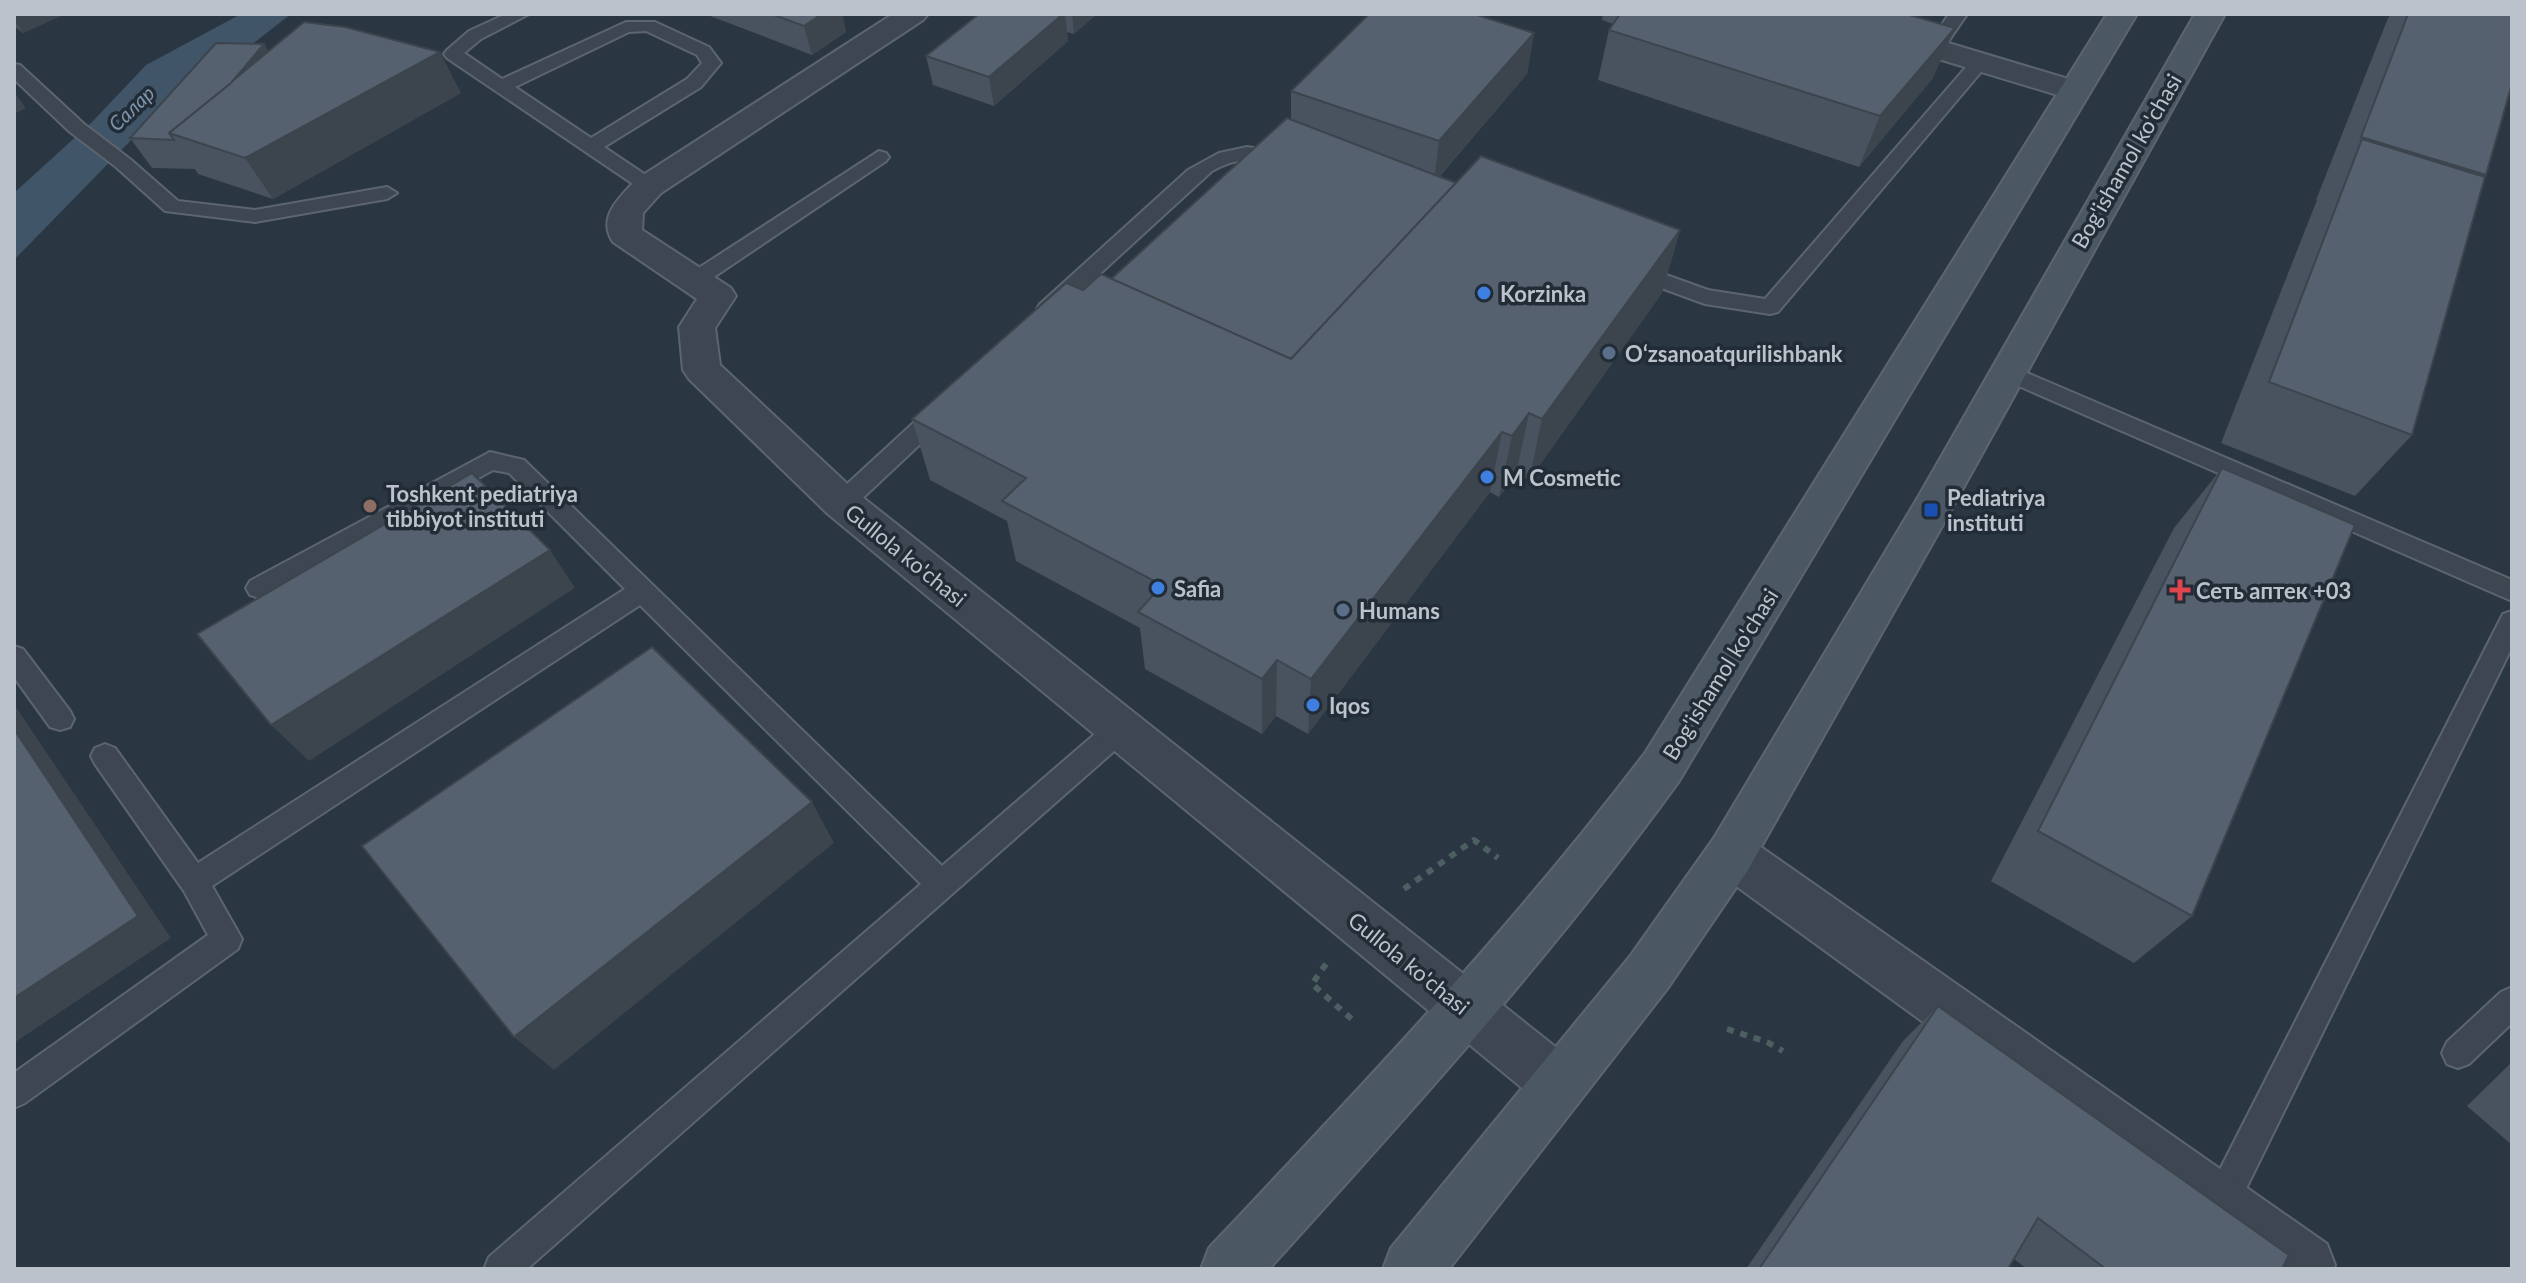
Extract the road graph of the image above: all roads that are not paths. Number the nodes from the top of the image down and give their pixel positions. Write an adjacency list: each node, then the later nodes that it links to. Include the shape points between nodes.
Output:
1 (520, 14): 10 (lane, via 475,35 453,54)
2 (913, 14): 15 (street, Gullola ko'chasi)
3 (1958, 14): 7 (lane)
4 (2122, 14): 11 (main road, Bog'ishamol ko'chasi)
5 (2210, 14): 20 (main road, Bog'ishamol ko'chasi)
6 (1862, 45): 7 (street)
7 (1935, 48): 8 (street)
8 (1980, 62): 11 (street); 17 (lane, via 1770,307 1705,297)
9 (14, 69): 16 (lane, via 172,207 255,216)
10 (500, 87): 12 (lane); 12 (lane, via 626,27 649,26 703,51 712,63 694,83)
11 (2074, 91): 35 (main road, Bog'ishamol ko'chasi, via 1662,767 1600,854)
12 (590, 147): 15 (lane)
13 (879, 157): 18 (lane)
14 (1305, 168): 19 (lane, via 1264,152 1220,157 1183,184)
15 (649, 186): 18 (street, Gullola ko'chasi, via 626,211 625,234)
16 (387, 193)
17 (1618, 264)
18 (695, 280): 22 (street, Gullola ko'chasi, via 718,296 697,327 702,370)
19 (1034, 322)
20 (2006, 372): 25 (lane); 31 (main road, Bog'ishamol ko'chasi)
21 (956, 397): 22 (lane)
22 (842, 503): 29 (street, Gullola ko'chasi)
23 (259, 588): 24 (lane, via 490,461 516,466)
24 (643, 590): 32 (lane); 33 (lane)
25 (2512, 591)
26 (2512, 621): 39 (lane)
27 (14, 657): 28 (lane)
28 (60, 719)
29 (1120, 729): 33 (lane); 35 (street, Gullola ko'chasi)
30 (105, 756): 32 (lane)
31 (1731, 854): 37 (main road, Bog'ishamol ko'chasi, via 1649,972); 39 (street)
32 (194, 882): 38 (lane, via 227,939)
33 (941, 885): 41 (lane)
34 (2512, 1002): 36 (lane)
35 (1468, 1011): 37 (street, Gullola ko'chasi); 42 (main road, Bog'ishamol ko'chasi)
36 (2458, 1053)
37 (1558, 1083): 43 (main road, Bog'ishamol ko'chasi)
38 (14, 1092)
39 (2221, 1203): 40 (street)
40 (2306, 1265)
41 (501, 1269)
42 (1230, 1269)
43 (1412, 1269)

